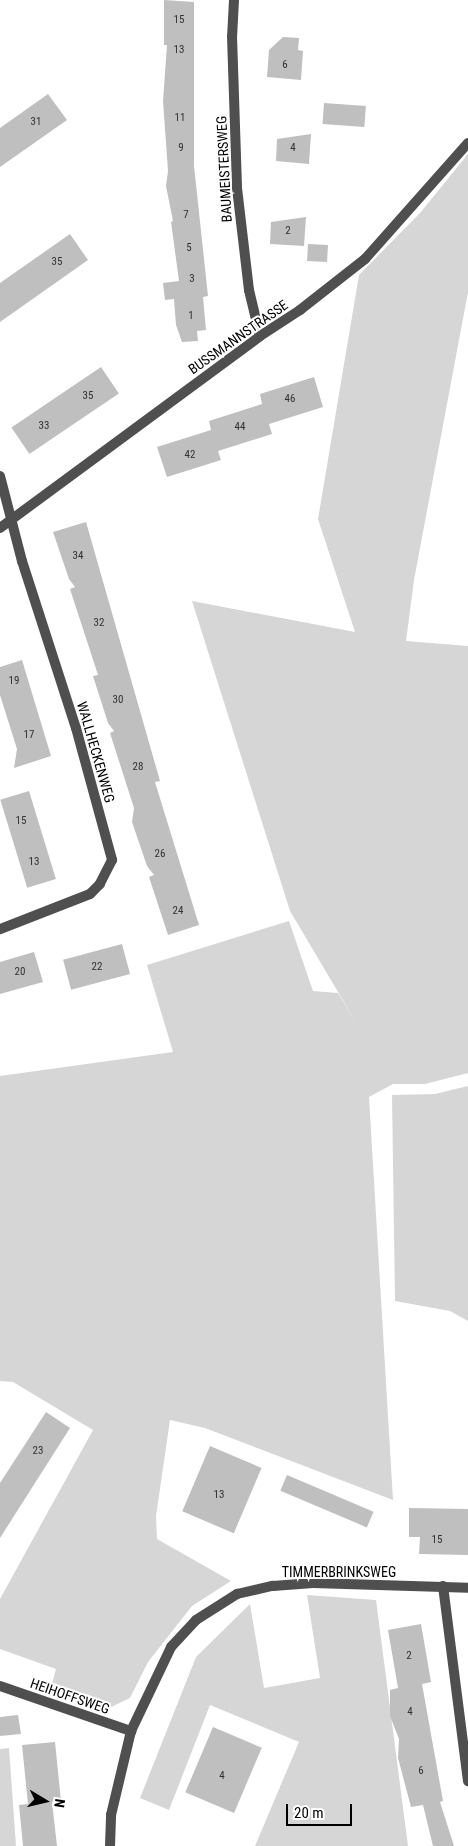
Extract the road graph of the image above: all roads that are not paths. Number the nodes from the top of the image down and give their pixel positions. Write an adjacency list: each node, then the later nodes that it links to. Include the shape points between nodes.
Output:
1 (234, 0): 3 (street, BAUMEISTERSWEG, via 232,36 237,188 249,290)
2 (468, 143): 3 (street, BUSSMANNSTRASSE, via 365,260)
3 (260, 336): 5 (street, BUSSMANNSTRASSE)
4 (0, 476): 5 (street, WALLHECKENWEG)
5 (10, 521): 6 (street, BUSSMANNSTRASSE); 7 (street, WALLHECKENWEG, via 76,728 112,860 100,884 90,894)
6 (0, 528)
7 (0, 929)
8 (443, 1586): 9 (street, TIMMERBRINKSWEG); 11 (street, TIMMERBRINKSWEG, via 313,1583 273,1586 237,1594 196,1620 171,1647); 12 (street)
9 (468, 1588)
10 (0, 1686): 11 (street, HEIHOFFSWEG)
11 (131, 1731): 13 (street, TIMMERBRINKSWEG, via 111,1815)
12 (468, 1781)
13 (110, 1846)

